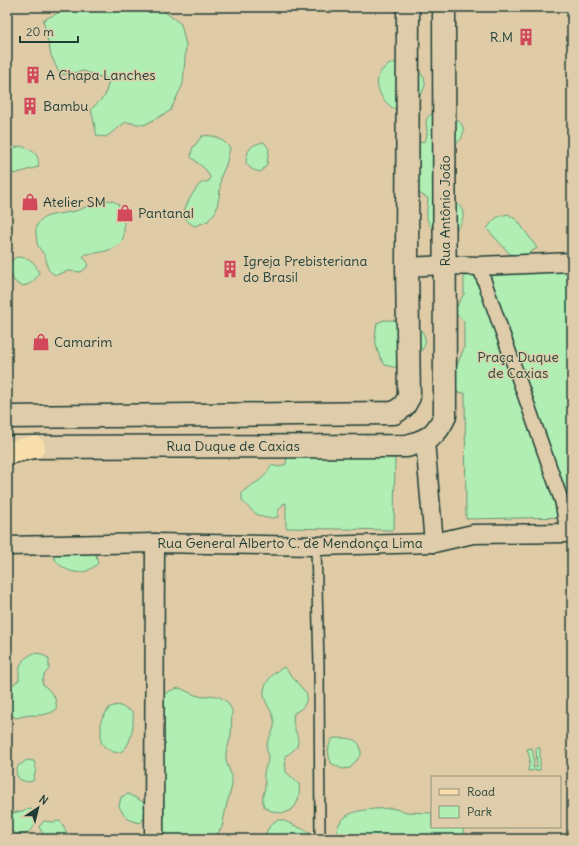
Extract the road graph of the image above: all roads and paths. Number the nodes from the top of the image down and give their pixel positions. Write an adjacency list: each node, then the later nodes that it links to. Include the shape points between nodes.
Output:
1 (408, 7): 6 (main road)
2 (444, 7): 4 (main road, Rua Antônio João)
3 (572, 262): 5 (street)
4 (445, 265): 5 (street); 6 (street); 7 (main road, Rua Antônio João)
5 (479, 266): 13 (street)
6 (407, 267): 8 (main road, via 409,397 404,406 394,413)
7 (445, 416): 9 (main road, Rua Duque de Caxias, via 439,428)
8 (7, 417)
9 (424, 441): 10 (main road, Rua Duque de Caxias, via 407,446); 15 (street)
10 (34, 446): 11 (main road, Rua Duque de Caxias); 12 (main road)
11 (7, 447)
12 (7, 453)
13 (570, 528): 15 (street, Rua General Alberto C. de Mendonça Lima, via 473,534)
14 (155, 543): 16 (street, Rua General Alberto C. de Mendonça Lima); 17 (street, Rua General Alberto C. de Mendonça Lima); 18 (street)
15 (434, 543): 17 (street, Rua General Alberto C. de Mendonça Lima)
16 (7, 546)
17 (316, 546): 19 (lane)
18 (154, 839)
19 (320, 839)

